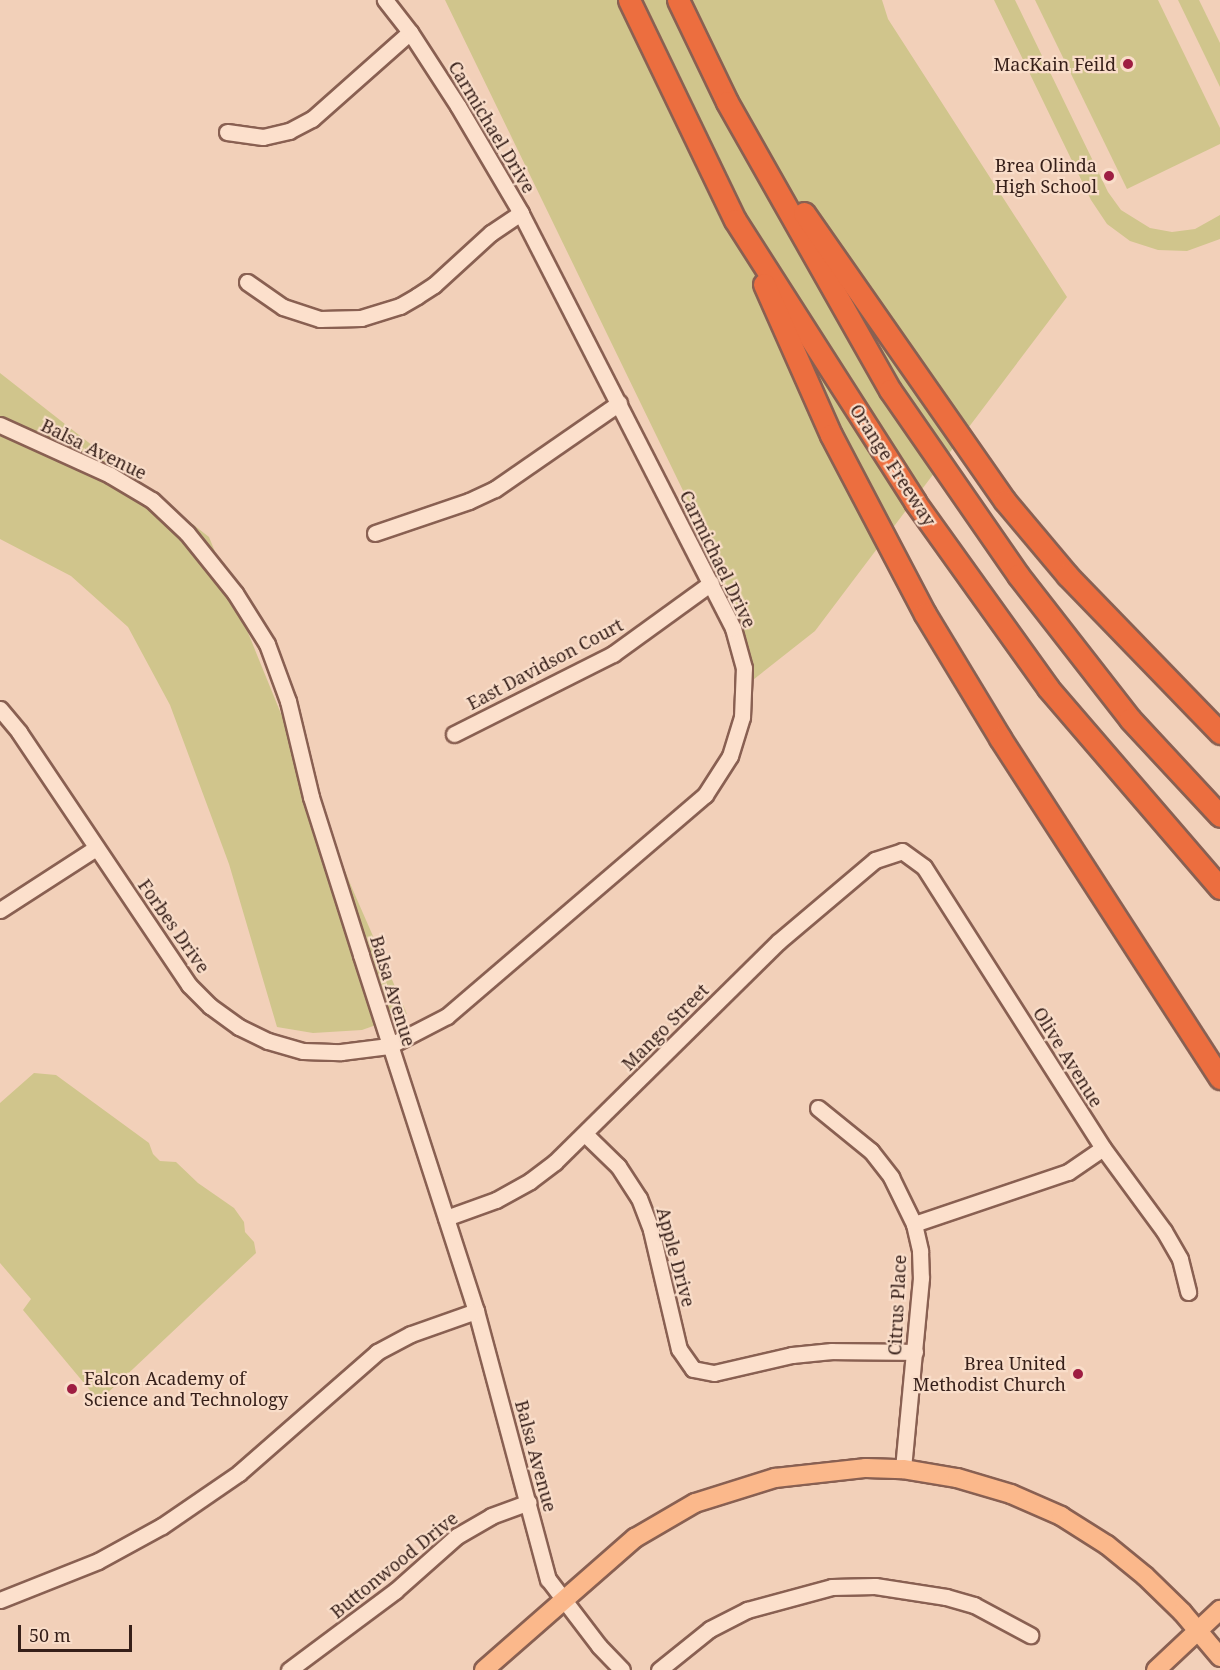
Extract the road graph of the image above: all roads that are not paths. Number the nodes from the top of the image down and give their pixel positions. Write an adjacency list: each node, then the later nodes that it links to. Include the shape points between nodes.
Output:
1 (385, 0): 4 (street, Carmichael Drive)
2 (629, 0): 8 (highway, Orange Freeway)
3 (678, 0): 5 (highway)
4 (410, 33): 6 (street, via 312,119 289,131 263,137); 7 (street, Carmichael Drive)
5 (726, 102): 15 (highway, via 1005,501 1067,576); 17 (highway, via 890,390 1018,575 1130,719)
6 (227, 132)
7 (521, 213): 9 (street, via 491,232 434,285 400,306 361,318 320,319 283,307); 10 (street, Carmichael Drive)
8 (735, 220): 22 (highway, Orange Freeway, via 915,502 1048,688); 25 (highway, via 831,435 925,614 1000,738)
9 (247, 282)
10 (619, 403): 12 (street, via 495,489); 13 (street, Carmichael Drive)
11 (0, 425): 24 (street, Balsa Avenue, via 110,475 152,500 187,533 235,593 267,644 288,700 311,797)
12 (375, 533)
13 (711, 583): 16 (street, East Davidson Court, via 613,654); 24 (street, Carmichael Drive, via 733,628 744,668 742,717 730,756 705,795 476,995 447,1016)
14 (1, 711): 20 (street, Forbes Drive, via 20,732)
15 (1220, 733)
16 (454, 734)
17 (1194, 787): 18 (highway); 19 (highway)
18 (1220, 812)
19 (1220, 816)
20 (96, 848): 23 (street); 24 (street, Forbes Drive, via 189,985 239,1027 303,1051 341,1052)
21 (902, 851): 27 (street, Mango Street, via 875,860 778,942); 28 (street, Olive Avenue, via 924,867)
22 (1220, 888)
23 (0, 910)
24 (389, 1046): 29 (street, Balsa Avenue)
25 (1220, 1078)
26 (818, 1108): 30 (street, Citrus Place, via 871,1151 891,1177)
27 (585, 1134): 29 (street, Mango Street, via 530,1181 496,1200); 33 (street, Apple Drive, via 618,1166 639,1198 651,1230 679,1349 693,1369 714,1373 792,1355 832,1351)
28 (1103, 1148): 30 (street, via 1068,1172); 31 (street, Olive Avenue, via 1164,1231 1180,1259)
29 (447, 1218): 32 (street, Balsa Avenue)
30 (915, 1224): 33 (street, Citrus Place, via 921,1278)
31 (1188, 1292)
32 (476, 1311): 35 (street, Balsa Avenue); 37 (street, via 411,1334 377,1352 239,1473 162,1526 98,1561)
33 (915, 1352): 34 (street, Citrus Place)
34 (903, 1469): 36 (main road, via 832,1470 775,1478 695,1503 635,1538); 39 (main road, via 968,1481 1011,1494 1060,1516 1107,1545 1137,1570)
35 (529, 1502): 36 (street, Balsa Avenue, via 548,1579); 42 (street, Buttonwood Drive, via 491,1516 457,1536 395,1591)
36 (563, 1599): 43 (main road); 44 (street, Balsa Avenue)
37 (0, 1600)
38 (1220, 1610): 39 (main road)
39 (1198, 1632): 41 (main road); 46 (main road)
40 (1030, 1635): 45 (street, via 974,1605 946,1597 875,1586 832,1587 747,1610 710,1629)
41 (1220, 1658): 47 (main road)
42 (289, 1670)
43 (484, 1670)
44 (621, 1670)
45 (659, 1670)
46 (1156, 1670)
47 (1208, 1670)

